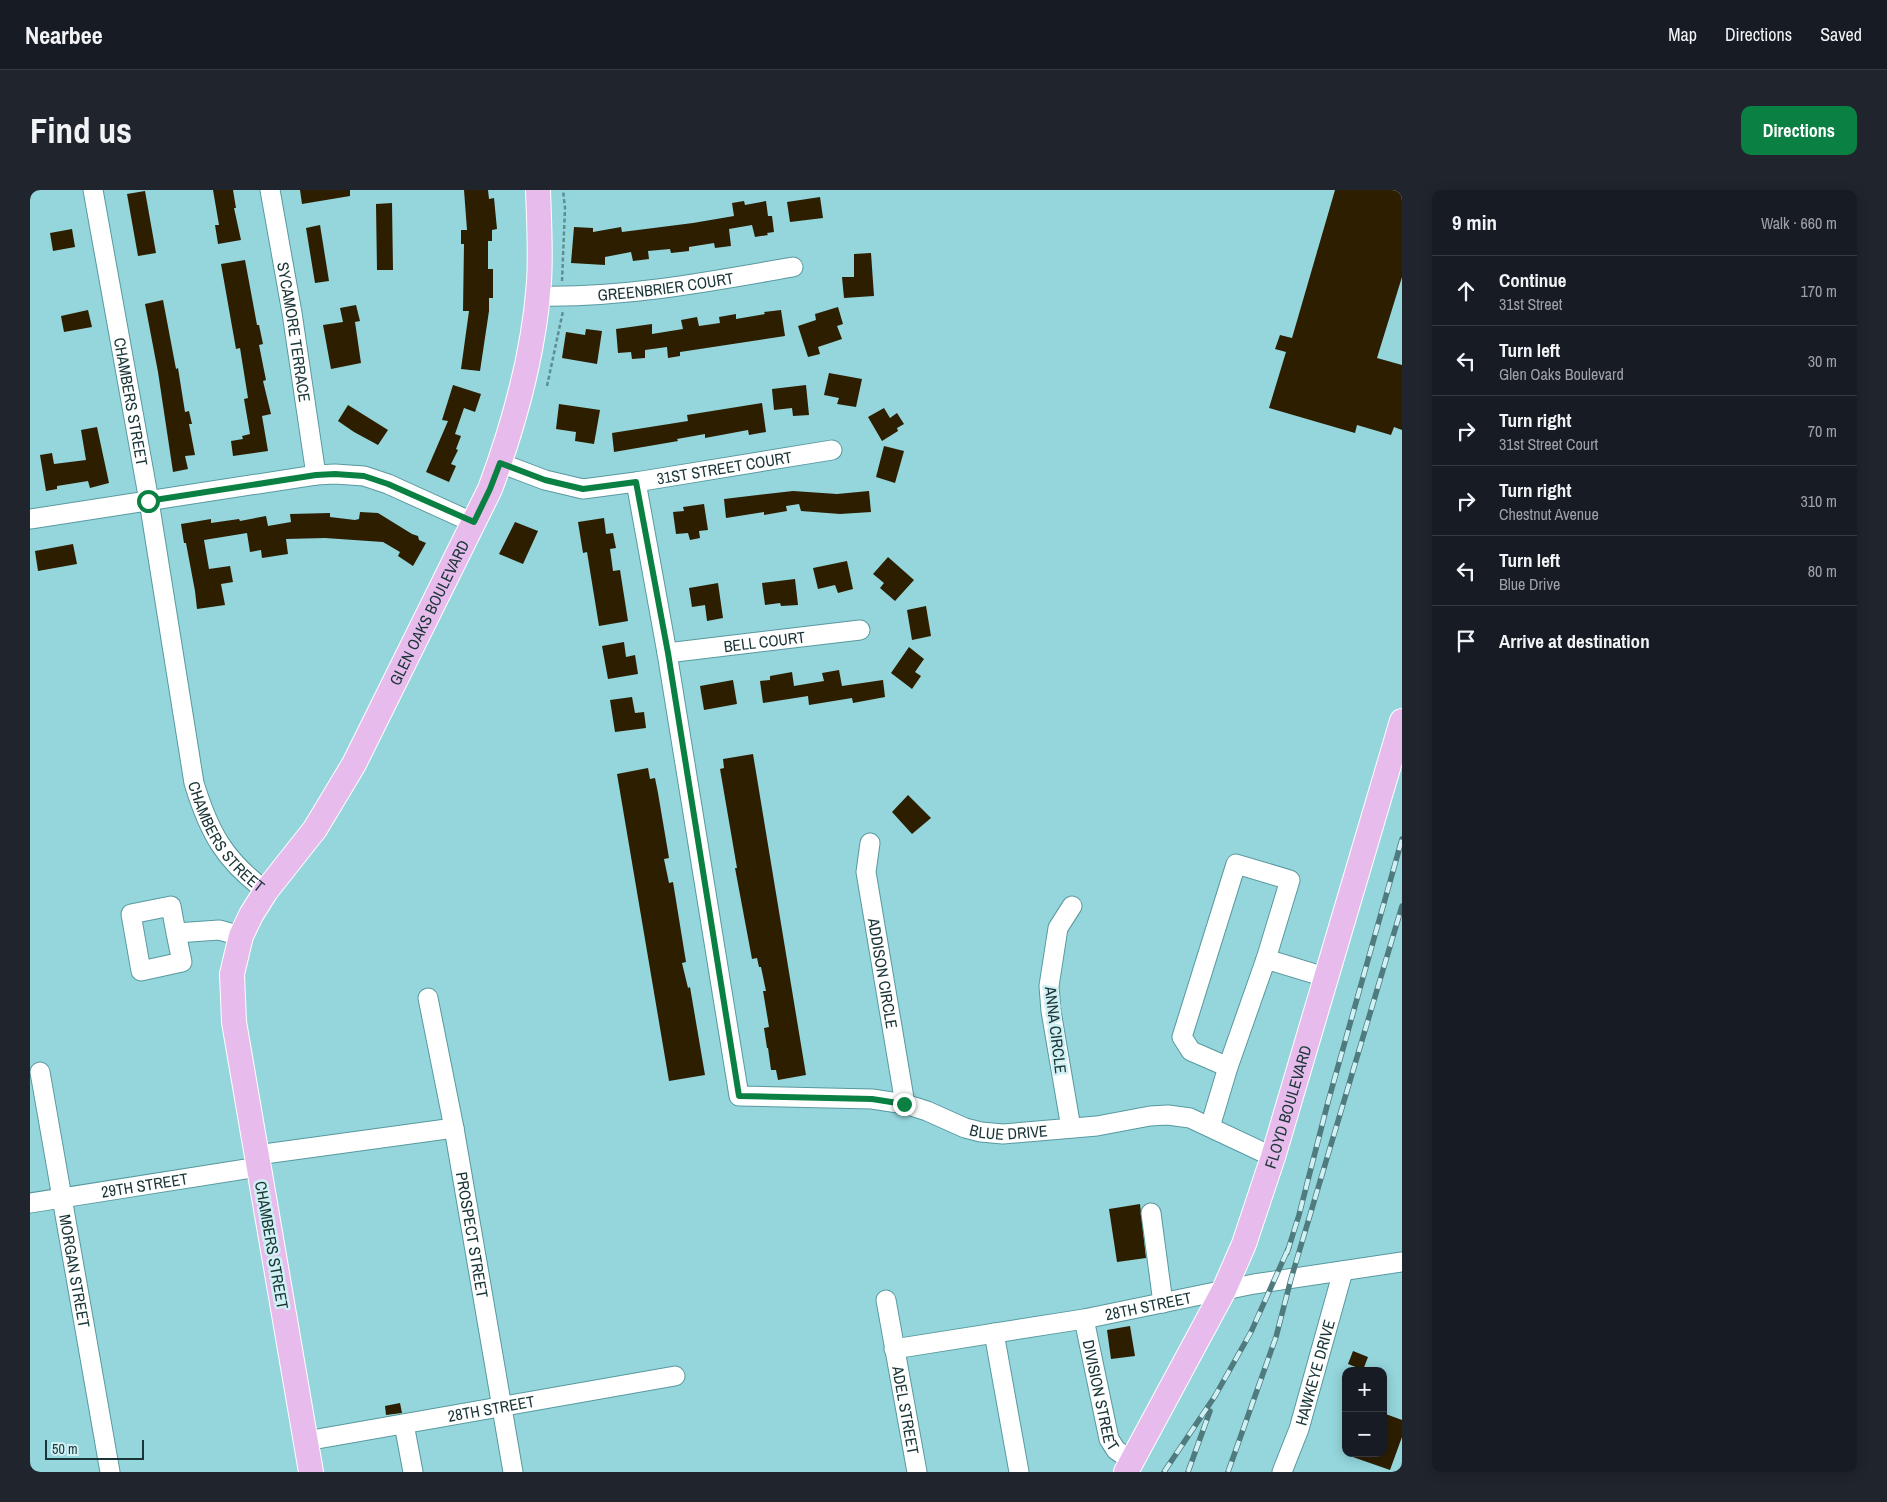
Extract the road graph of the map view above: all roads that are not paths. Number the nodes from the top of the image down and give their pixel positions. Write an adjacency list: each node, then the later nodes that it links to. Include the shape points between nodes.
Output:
1 (94, 190): 10 (street, CHAMBERS STREET)
2 (270, 190): 8 (street, SYCAMORE TERRACE)
3 (538, 190): 5 (main road, GLEN OAKS BOULEVARD, via 540,245)
4 (793, 267): 5 (street, GREENBRIER COURT, via 631,292)
5 (537, 296): 7 (main road, GLEN OAKS BOULEVARD, via 521,395)
6 (832, 450): 9 (street, 31ST STREET COURT)
7 (500, 463): 9 (street, 31ST STREET COURT, via 545,480 583,489); 12 (main road, GLEN OAKS BOULEVARD)
8 (316, 475): 10 (street); 12 (street, via 364,476)
9 (636, 482): 14 (street)
10 (148, 501): 11 (street); 17 (street, CHAMBERS STREET, via 194,783 204,816 224,852)
11 (30, 519)
12 (474, 522): 17 (main road, GLEN OAKS BOULEVARD, via 354,764 315,829)
13 (860, 630): 14 (street, BELL COURT)
14 (668, 653): 26 (street, BLUE DRIVE, via 739,1096 872,1099)
15 (1402, 721): 22 (main road, FLOYD BOULEVARD)
16 (870, 843): 26 (street, ADDISON CIRCLE, via 866,872)
17 (266, 891): 20 (main road, CHAMBERS STREET)
18 (1072, 906): 28 (street, ANNA CIRCLE, via 1058,928 1049,986)
19 (176, 933): 20 (street, via 219,930)
20 (241, 936): 31 (main road, CHAMBERS STREET, via 232,974 234,1022)
21 (1266, 959): 22 (street); 24 (street); 24 (street, via 1290,880 1236,864 1182,1037 1192,1051)
22 (1325, 977): 30 (main road, FLOYD BOULEVARD)
23 (428, 998): 27 (street, PROSPECT STREET)
24 (1228, 1067): 29 (street)
25 (40, 1072): 32 (street, MORGAN STREET)
26 (904, 1104): 28 (street, BLUE DRIVE, via 981,1132 1003,1134)
27 (454, 1128): 31 (street, 29TH STREET); 44 (street, PROSPECT STREET)
28 (1071, 1128): 29 (street, BLUE DRIVE, via 1168,1115 1190,1118)
29 (1210, 1128): 30 (street, BLUE DRIVE)
30 (1273, 1157): 37 (main road, FLOYD BOULEVARD, via 1244,1244)
31 (258, 1161): 32 (street, 29TH STREET); 46 (main road, CHAMBERS STREET)
32 (62, 1198): 33 (street, 29TH STREET); 48 (street, MORGAN STREET)
33 (30, 1203)
34 (1151, 1214): 39 (street)
35 (1402, 1262): 36 (street, 28TH STREET)
36 (1343, 1271): 37 (street, 28TH STREET); 54 (street, HAWKEYE DRIVE, via 1299,1429)
37 (1224, 1290): 39 (street, 28TH STREET); 47 (main road, FLOYD BOULEVARD)
38 (886, 1300): 42 (street, ADEL STREET)
39 (1163, 1303): 40 (street, 28TH STREET)
40 (1084, 1319): 41 (street, 28TH STREET); 47 (street, DIVISION STREET, via 1108,1439)
41 (994, 1333): 42 (street, 28TH STREET); 53 (street)
42 (894, 1349): 52 (street, ADEL STREET)
43 (675, 1376): 44 (street, 28TH STREET)
44 (501, 1406): 45 (street, 28TH STREET); 51 (street, PROSPECT STREET)
45 (404, 1424): 46 (street, 28TH STREET); 50 (street)
46 (306, 1441): 49 (main road, CHAMBERS STREET)
47 (1129, 1466)
48 (110, 1472)
49 (312, 1472)
50 (413, 1472)
51 (514, 1472)
52 (917, 1472)
53 (1019, 1472)
54 (1282, 1472)

